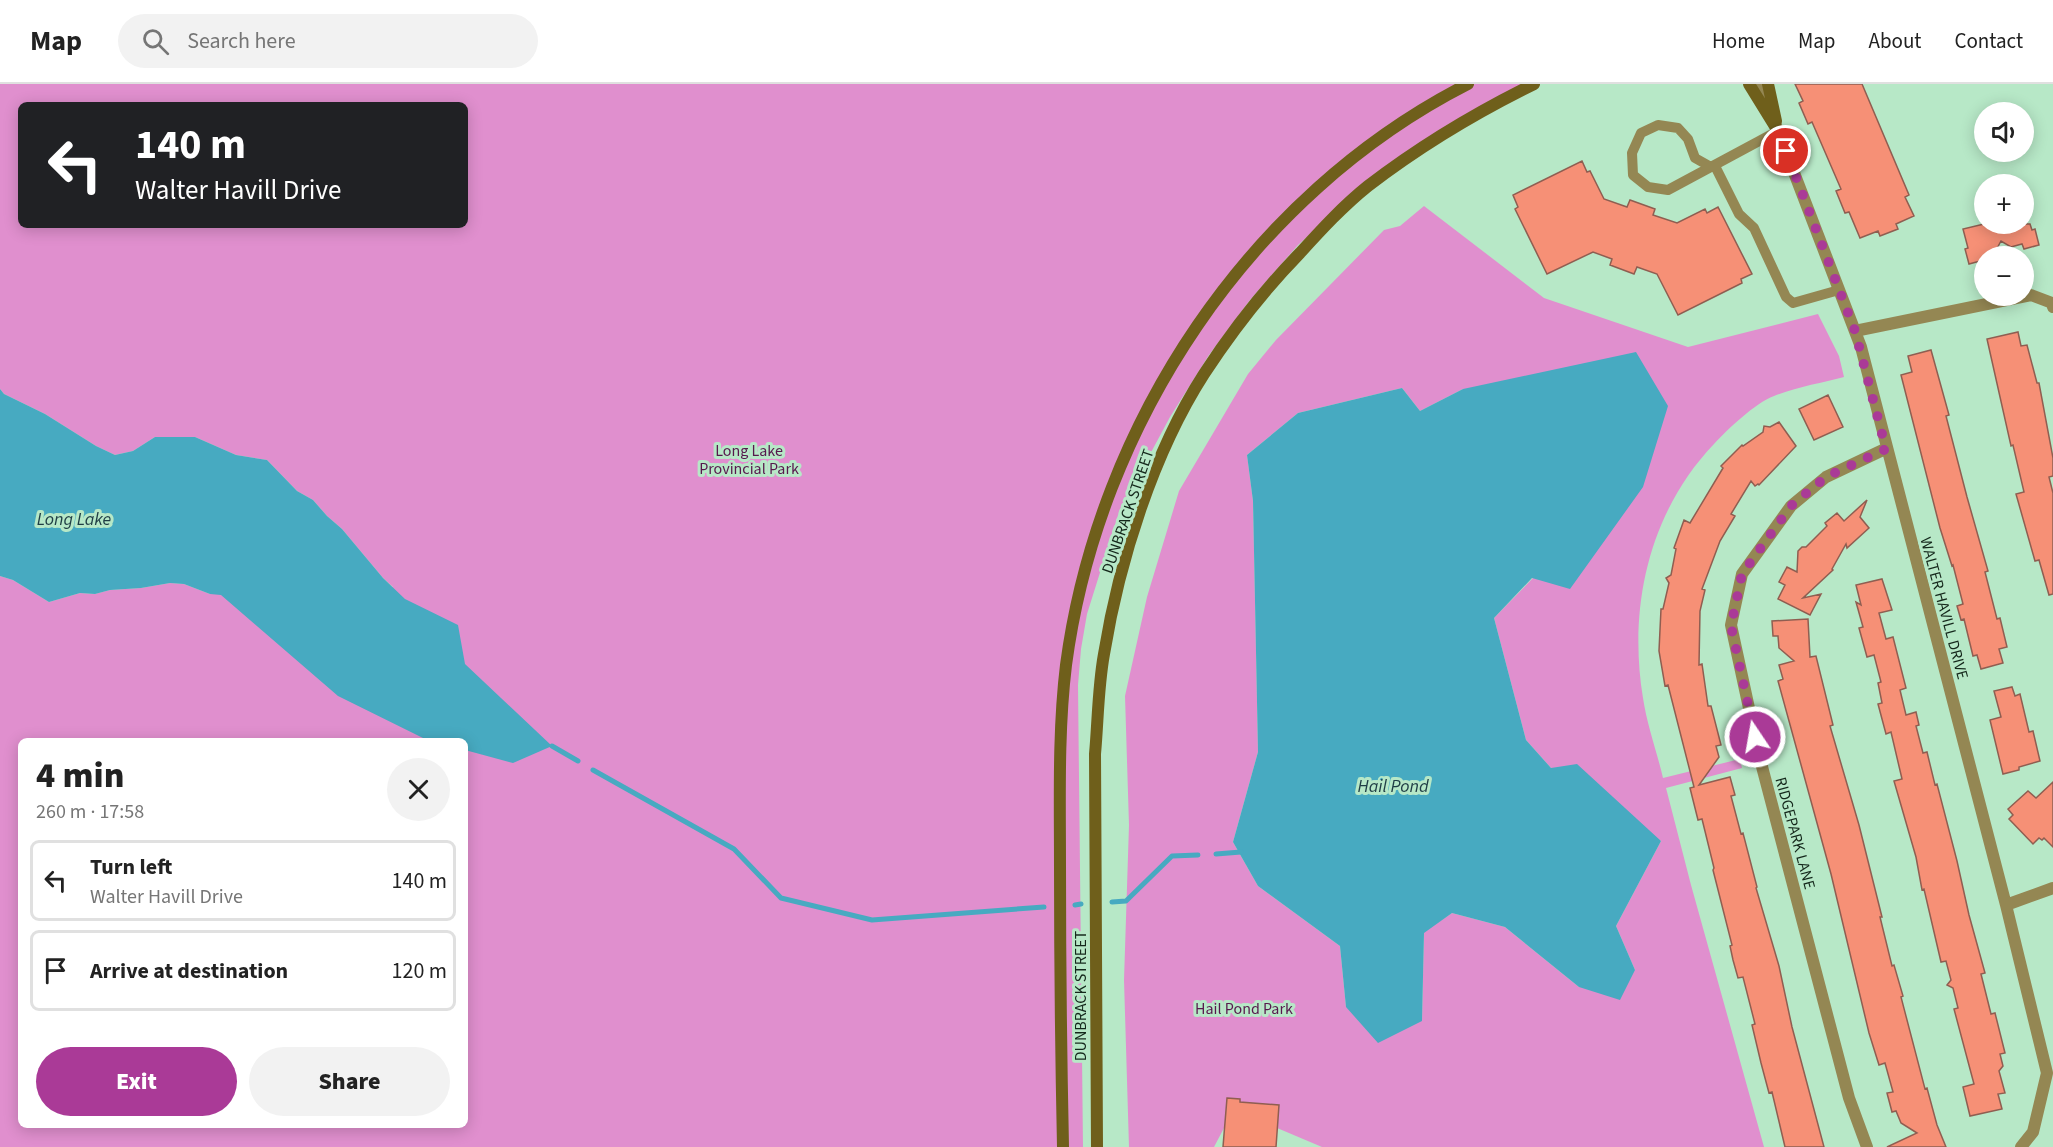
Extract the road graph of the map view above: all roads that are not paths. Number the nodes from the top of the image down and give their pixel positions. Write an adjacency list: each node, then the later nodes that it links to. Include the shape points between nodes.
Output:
1 (1468, 84): 14 (main road, DUNBRACK STREET, via 1356,156 1260,245 1219,295 1176,358 1135,434 1108,496 1078,596 1063,702)
2 (1534, 84): 15 (main road, DUNBRACK STREET, via 1448,130 1367,187 1331,219 1262,294 1204,374 1158,463 1125,558 1104,654 1099,703 1095,754)
3 (1749, 84): 6 (main road)
4 (1760, 84): 6 (street, WALTER HAVILL DRIVE)
5 (1768, 84): 6 (main road)
6 (1778, 131): 7 (lane); 8 (street, WALTER HAVILL DRIVE)
7 (1713, 166): 7 (lane, via 1668,190 1648,187 1634,175 1632,153 1641,133 1658,125 1678,128 1688,139 1695,158); 8 (lane, via 1739,214 1754,228 1786,297 1793,303)
8 (1839, 290): 10 (street, WALTER HAVILL DRIVE)
9 (2053, 307): 10 (street, via 2052,303 2031,295)
10 (1855, 331): 11 (street, WALTER HAVILL DRIVE)
11 (1886, 449): 13 (street, WALTER HAVILL DRIVE); 16 (street, RIDGEPARK LANE, via 1826,477 1791,506 1742,574 1731,626 1760,759 1849,1098)
12 (2053, 888): 13 (street)
13 (2006, 904): 17 (street, WALTER HAVILL DRIVE, via 2047,1073 2033,1132)
14 (1063, 1147)
15 (1097, 1147)
16 (1867, 1147)
17 (2021, 1147)

